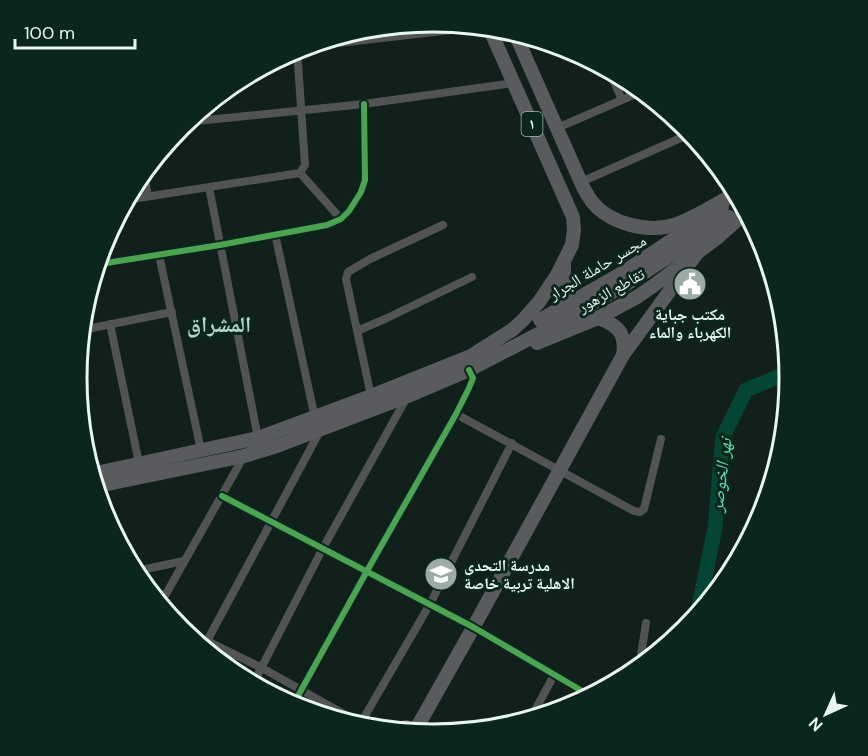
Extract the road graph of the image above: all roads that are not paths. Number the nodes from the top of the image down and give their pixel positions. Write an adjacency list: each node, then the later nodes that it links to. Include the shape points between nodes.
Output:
1 (493, 36): 5 (main road, ١)
2 (519, 42): 11 (main road)
3 (298, 59): 9 (street)
4 (614, 82): 7 (street)
5 (514, 83): 8 (street); 34 (main road, ١, via 573,217 572,245)
6 (634, 95): 7 (street)
7 (622, 100): 11 (street)
8 (364, 104): 9 (street); 25 (street, via 365,180 350,211)
9 (302, 110): 10 (street); 13 (street, via 305,165)
10 (202, 120)
11 (557, 128): 14 (main road)
12 (683, 137): 14 (street)
13 (300, 173): 16 (street); 25 (street)
14 (581, 182): 27 (main road, via 594,205 620,221 650,228)
15 (146, 185): 17 (street)
16 (209, 187): 17 (street); 30 (street)
17 (148, 196): 18 (street)
18 (138, 198)
19 (730, 198): 23 (main road)
20 (732, 201): 22 (main road, مجسر حاملة الجرار)
21 (737, 210): 22 (main road, مجسر حاملة الجرار)
22 (726, 212): 44 (main road, مجسر حاملة الجرار, bridge)
23 (697, 214): 27 (main road); 29 (main road, via 696,221 703,232)
24 (741, 217): 29 (main road, تقاطع الزهور)
25 (340, 219): 28 (street)
26 (443, 225): 41 (street, via 348,272 346,279)
27 (674, 225): 31 (main road, via 683,224 694,230 699,239)
28 (275, 234): 30 (street); 48 (street)
29 (717, 238): 31 (main road, تقاطع الزهور)
30 (220, 245): 32 (street); 49 (street)
31 (698, 252): 38 (main road, تقاطع الزهور, via 654,286); 43 (main road)
32 (159, 255): 33 (street); 37 (street)
33 (108, 263)
34 (564, 264): 36 (main road); 38 (main road, via 566,292 572,305)
35 (472, 277): 41 (street)
36 (544, 294): 42 (main road, via 554,296 566,309 570,321); 44 (main road, via 533,310)
37 (172, 312): 39 (street); 52 (street)
38 (598, 318): 42 (main road, تقاطع الزهور); 43 (main road, via 619,330 625,342)
39 (110, 324): 40 (street); 54 (street)
40 (91, 328)
41 (357, 331): 45 (street)
42 (567, 331): 44 (main road, تقاطع الزهور)
43 (623, 355): 55 (main road)
44 (472, 364): 45 (main road); 46 (main road); 47 (street, via 473,378)
45 (371, 396): 48 (main road)
46 (408, 396): 48 (main road); 60 (street)
47 (456, 414): 51 (street); 63 (street)
48 (317, 424): 49 (main road); 53 (main road); 59 (street)
49 (258, 438): 52 (main road)
50 (661, 439): 55 (street, via 644,509 640,512)
51 (512, 443): 55 (street); 65 (street)
52 (201, 450): 54 (main road)
53 (244, 456): 57 (main road); 58 (street)
54 (139, 463): 56 (main road)
55 (560, 469): 67 (main road)
56 (100, 472)
57 (105, 485)
58 (222, 496): 59 (street); 61 (street)
59 (271, 521): 60 (street); 68 (street)
60 (323, 548): 63 (street); 71 (street)
61 (184, 561): 62 (street); 64 (street)
62 (145, 569)
63 (367, 571): 65 (street); 74 (street)
64 (165, 596)
65 (430, 604): 67 (street); 79 (street)
66 (646, 623): 70 (street)
67 (474, 627): 72 (street); 80 (main road)
68 (207, 641)
69 (211, 643): 71 (street)
70 (641, 656)
71 (262, 668): 73 (street); 74 (street)
72 (554, 675): 75 (street); 77 (street)
73 (257, 676)
74 (301, 690): 76 (street); 78 (street)
75 (582, 691)
76 (298, 696)
77 (536, 709)
78 (339, 711)
79 (364, 718)
80 (419, 724)

